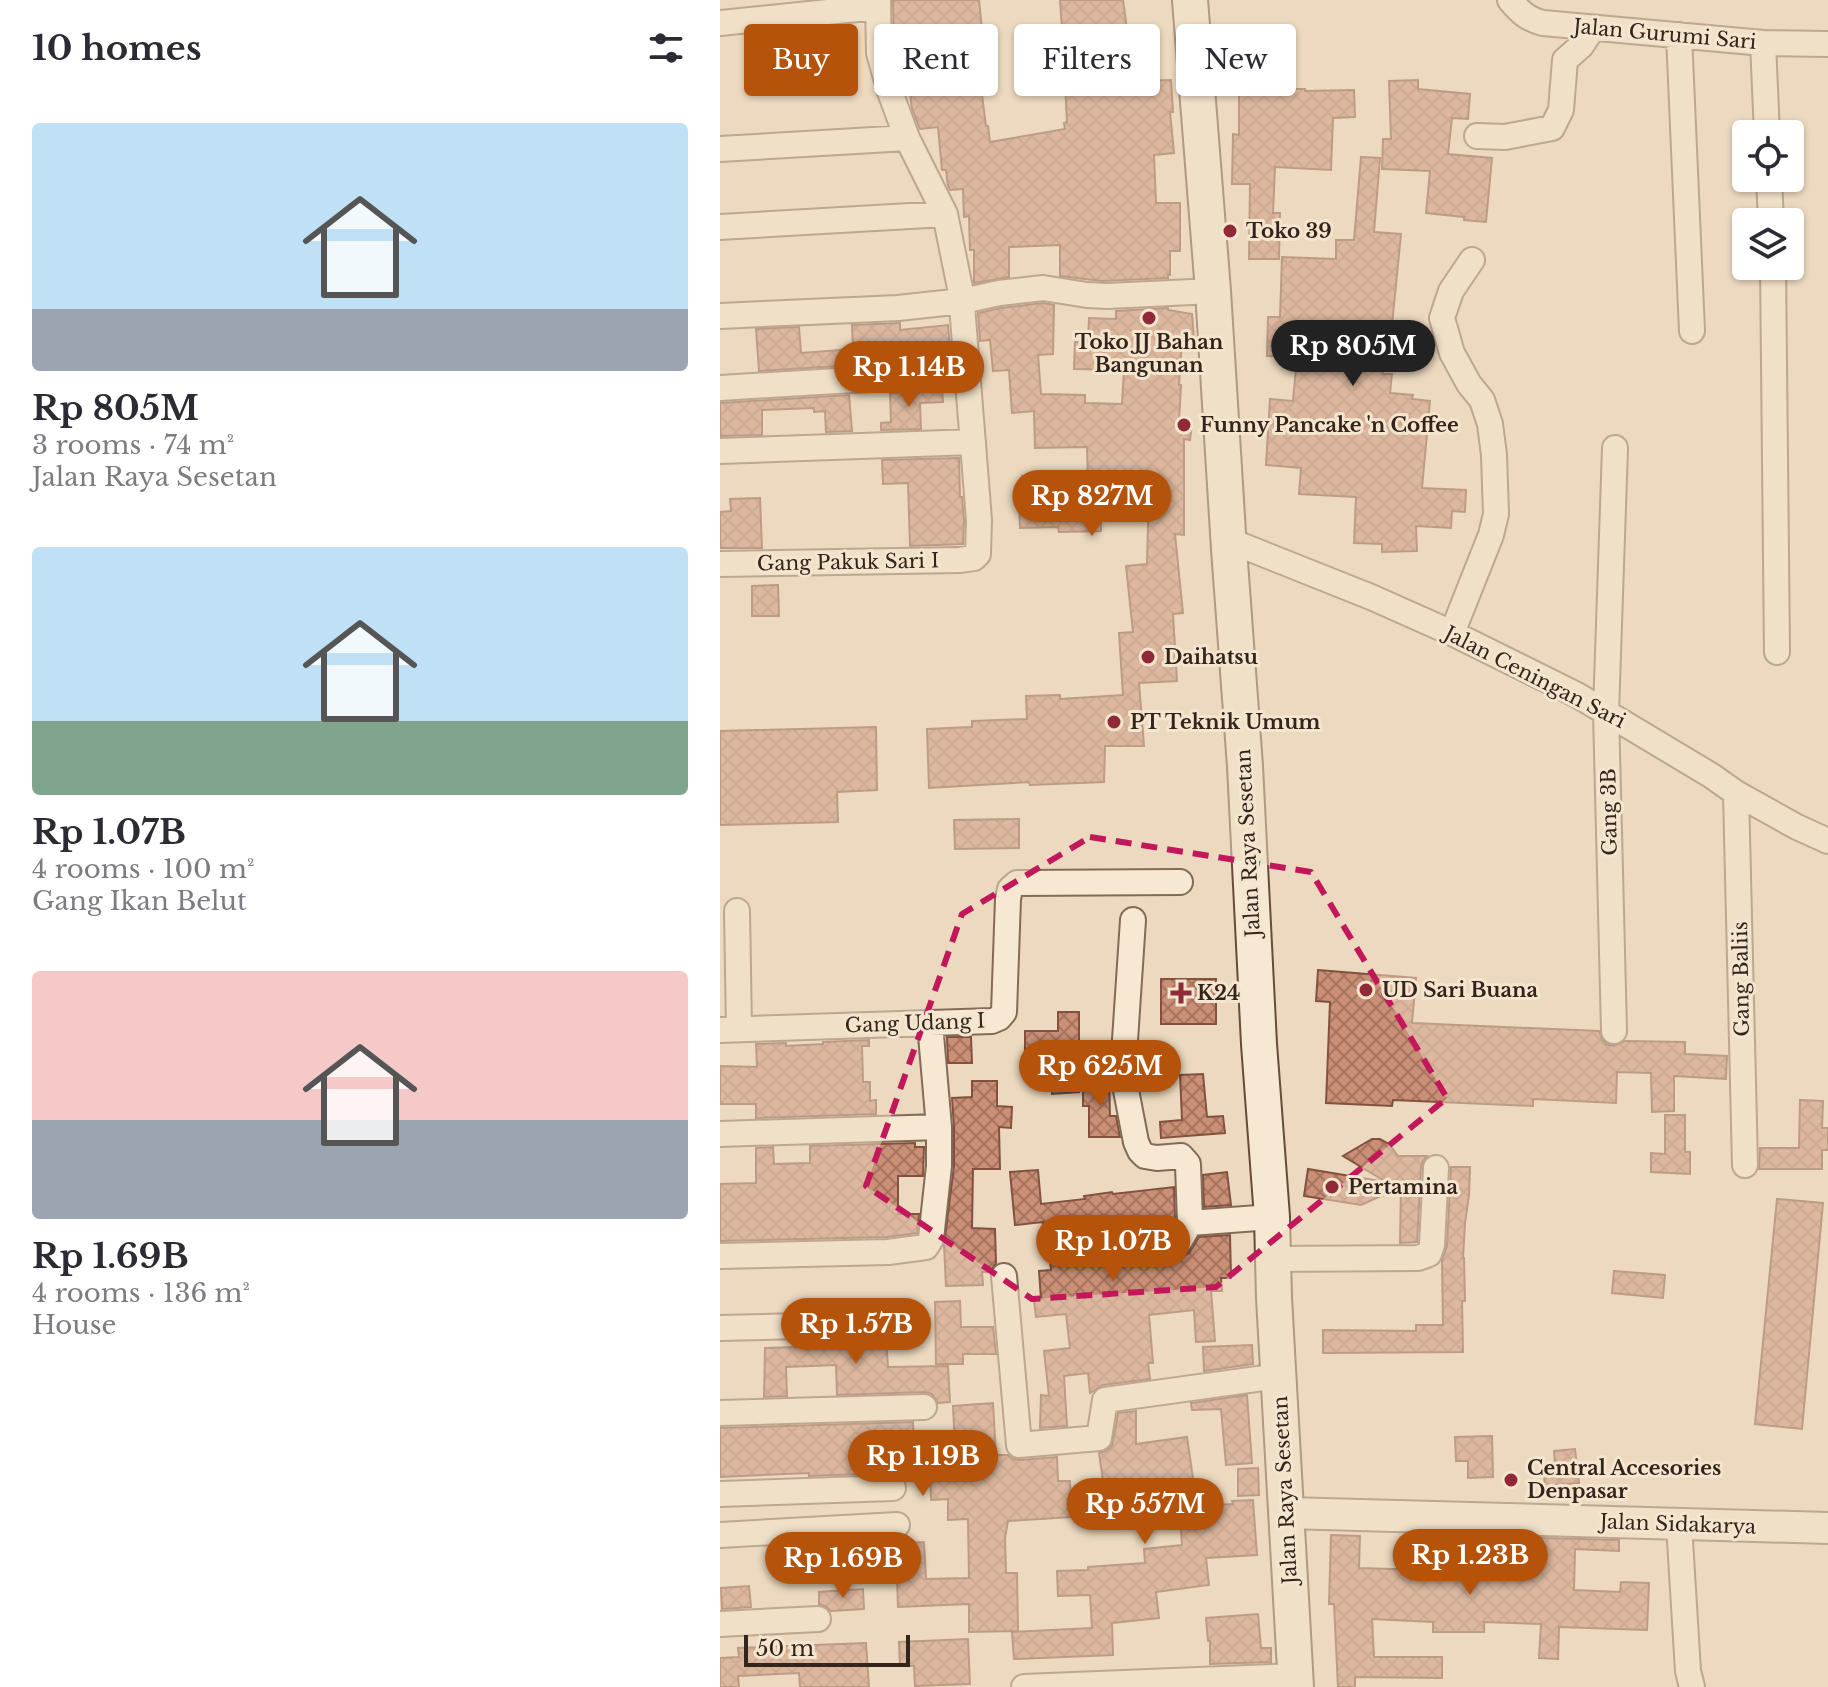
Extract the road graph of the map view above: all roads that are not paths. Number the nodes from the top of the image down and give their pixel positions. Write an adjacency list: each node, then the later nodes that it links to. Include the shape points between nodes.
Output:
1 (1190, 0): 17 (main road, Jalan Raya Sesetan)
2 (1510, 0): 5 (street, Jalan Gurumi Sari, via 1529,19)
3 (878, 4): 4 (street); 11 (street, via 879,53)
4 (720, 23)
5 (1593, 28): 6 (street, Jalan Gurumi Sari); 10 (street, via 1565,60 1561,110 1552,128)
6 (1679, 35): 7 (street, Jalan Gurumi Sari); 20 (street)
7 (1763, 43): 8 (street, Jalan Gurumi Sari); 9 (street)
8 (1828, 44)
9 (1766, 120)
10 (1477, 136)
11 (907, 138): 12 (street); 13 (street)
12 (720, 149)
13 (945, 214): 14 (street); 18 (street)
14 (720, 227)
15 (1472, 260): 28 (street, via 1451,291 1442,318 1452,353 1482,400 1490,424 1496,514)
16 (1773, 280): 29 (street)
17 (1213, 291): 18 (street, via 1107,296 1043,288); 26 (main road, Jalan Raya Sesetan)
18 (963, 301): 19 (street); 21 (street)
19 (720, 316)
20 (1692, 331)
21 (969, 373): 22 (street); 23 (street)
22 (720, 388)
23 (973, 442): 25 (street); 27 (street, Gang Pakuk Sari I, via 976,557)
24 (1615, 448): 30 (street, Gang 3B)
25 (720, 451)
26 (1228, 540): 28 (street, Jalan Ceningan Sari); 43 (main road, Jalan Raya Sesetan)
27 (720, 564)
28 (1452, 633): 30 (street, Jalan Ceningan Sari)
29 (1777, 652)
30 (1606, 712): 31 (street, Jalan Ceningan Sari); 38 (street, Gang 3B)
31 (1736, 793): 32 (street, Jalan Ceningan Sari, via 1797,827); 41 (street, Gang Baliis)
32 (1827, 832)
33 (1180, 882): 36 (street, Gang Udang I, via 1017,883 1008,899 1004,1012 992,1021)
34 (737, 911): 37 (street)
35 (1133, 920): 44 (street, via 1126,1090 1140,1151 1157,1158 1181,1156 1188,1164)
36 (930, 1024): 37 (street, Gang Udang I); 39 (street)
37 (729, 1029)
38 (1614, 1031)
39 (939, 1127): 40 (street); 46 (street, via 938,1188 926,1247)
40 (720, 1134)
41 (1745, 1165)
42 (1436, 1168): 47 (street, via 1429,1254)
43 (1272, 1217): 44 (street); 47 (main road, Jalan Raya Sesetan)
44 (1190, 1223): 45 (street, via 1180,1241)
45 (1152, 1245)
46 (720, 1256)
47 (1272, 1259): 51 (main road, Jalan Raya Sesetan)
48 (1004, 1276): 51 (street, via 1019,1445 1099,1438 1105,1400)
49 (801, 1326): 50 (street)
50 (720, 1328)
51 (1278, 1376): 56 (main road, Jalan Raya Sesetan)
52 (924, 1407): 53 (street)
53 (720, 1413)
54 (893, 1488): 55 (street)
55 (720, 1494)
56 (1287, 1513): 57 (street, Jalan Sidakarya); 63 (main road, Jalan Raya Sesetan)
57 (1679, 1524): 59 (street, Jalan Sidakarya); 64 (street)
58 (897, 1525): 60 (street)
59 (1828, 1528)
60 (720, 1535)
61 (818, 1619): 62 (street)
62 (720, 1624)
63 (1295, 1681): 65 (street)
64 (1691, 1686)
65 (1024, 1687)

